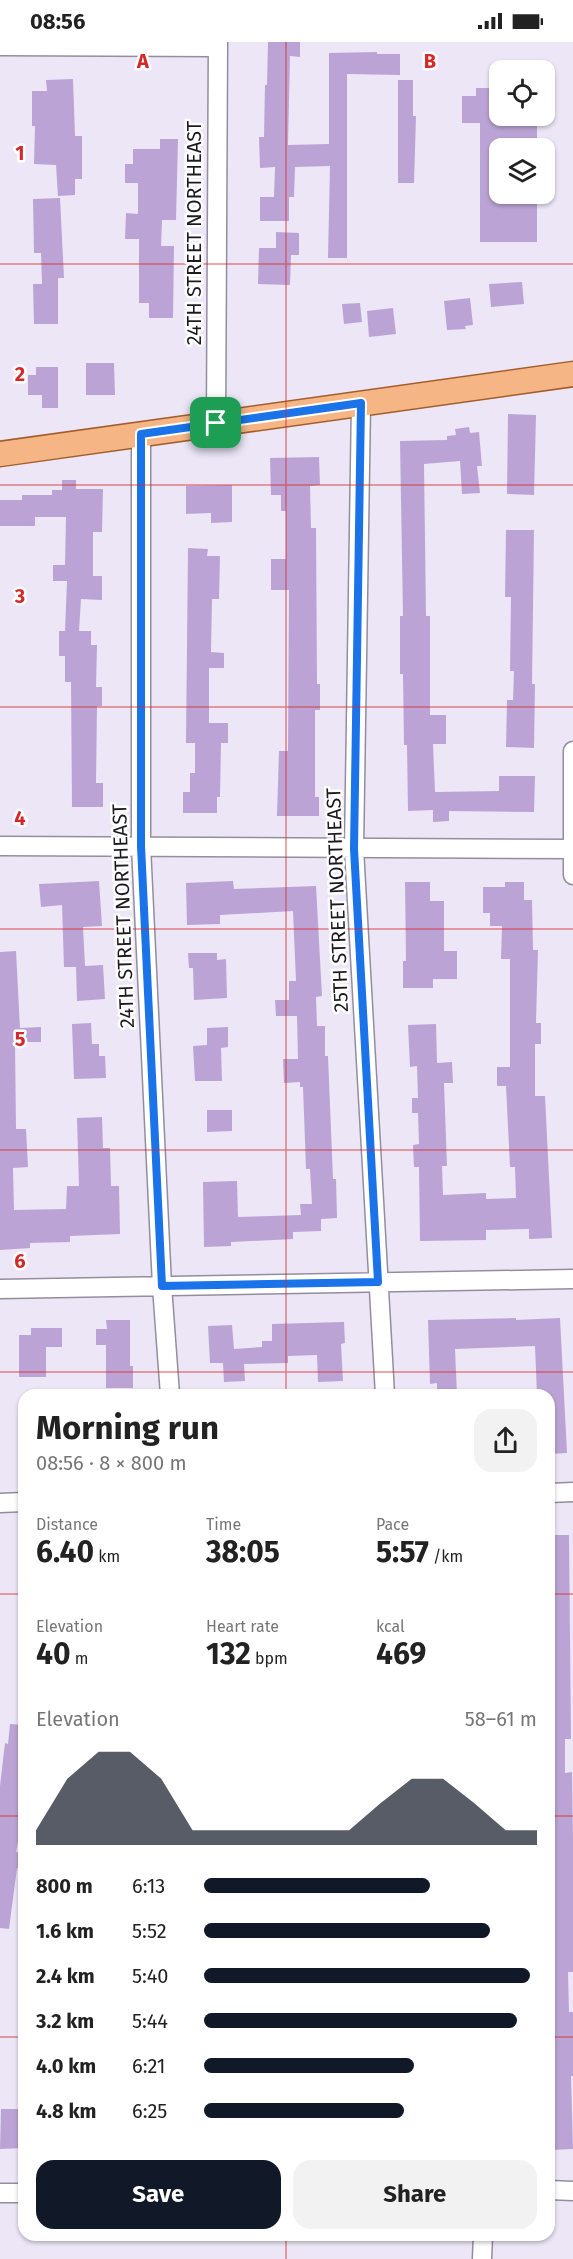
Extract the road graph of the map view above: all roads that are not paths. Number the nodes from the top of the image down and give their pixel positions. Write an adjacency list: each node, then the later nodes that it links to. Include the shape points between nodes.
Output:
1 (218, 45): 2 (street); 5 (street, 24TH STREET NORTHEAST)
2 (0, 46)
3 (573, 374): 4 (main road)
4 (361, 403): 5 (main road); 11 (street, 25TH STREET NORTHEAST)
5 (216, 423): 6 (main road)
6 (141, 434): 7 (main road); 10 (street, 24TH STREET NORTHEAST)
7 (0, 454)
8 (573, 751): 12 (street)
9 (0, 846): 10 (street)
10 (141, 846): 11 (street); 17 (street, 24TH STREET NORTHEAST)
11 (354, 849): 12 (street); 16 (street, 25TH STREET NORTHEAST)
12 (573, 849): 13 (street)
13 (573, 869): 14 (street)
14 (573, 875)
15 (573, 1280): 16 (street)
16 (378, 1282): 17 (street); 20 (street, 25TH STREET NORTHEAST)
17 (162, 1286): 18 (street); 19 (street, 24TH STREET NORTHEAST)
18 (0, 1289)
19 (170, 1389)
20 (385, 1389)
21 (573, 1492): 22 (street)
22 (555, 1493)
23 (18, 1502): 24 (street)
24 (0, 1503)
25 (555, 2190): 26 (street)
26 (573, 2191)
27 (0, 2193): 28 (street)
28 (18, 2193)
29 (483, 2241): 30 (street)
30 (482, 2259)

